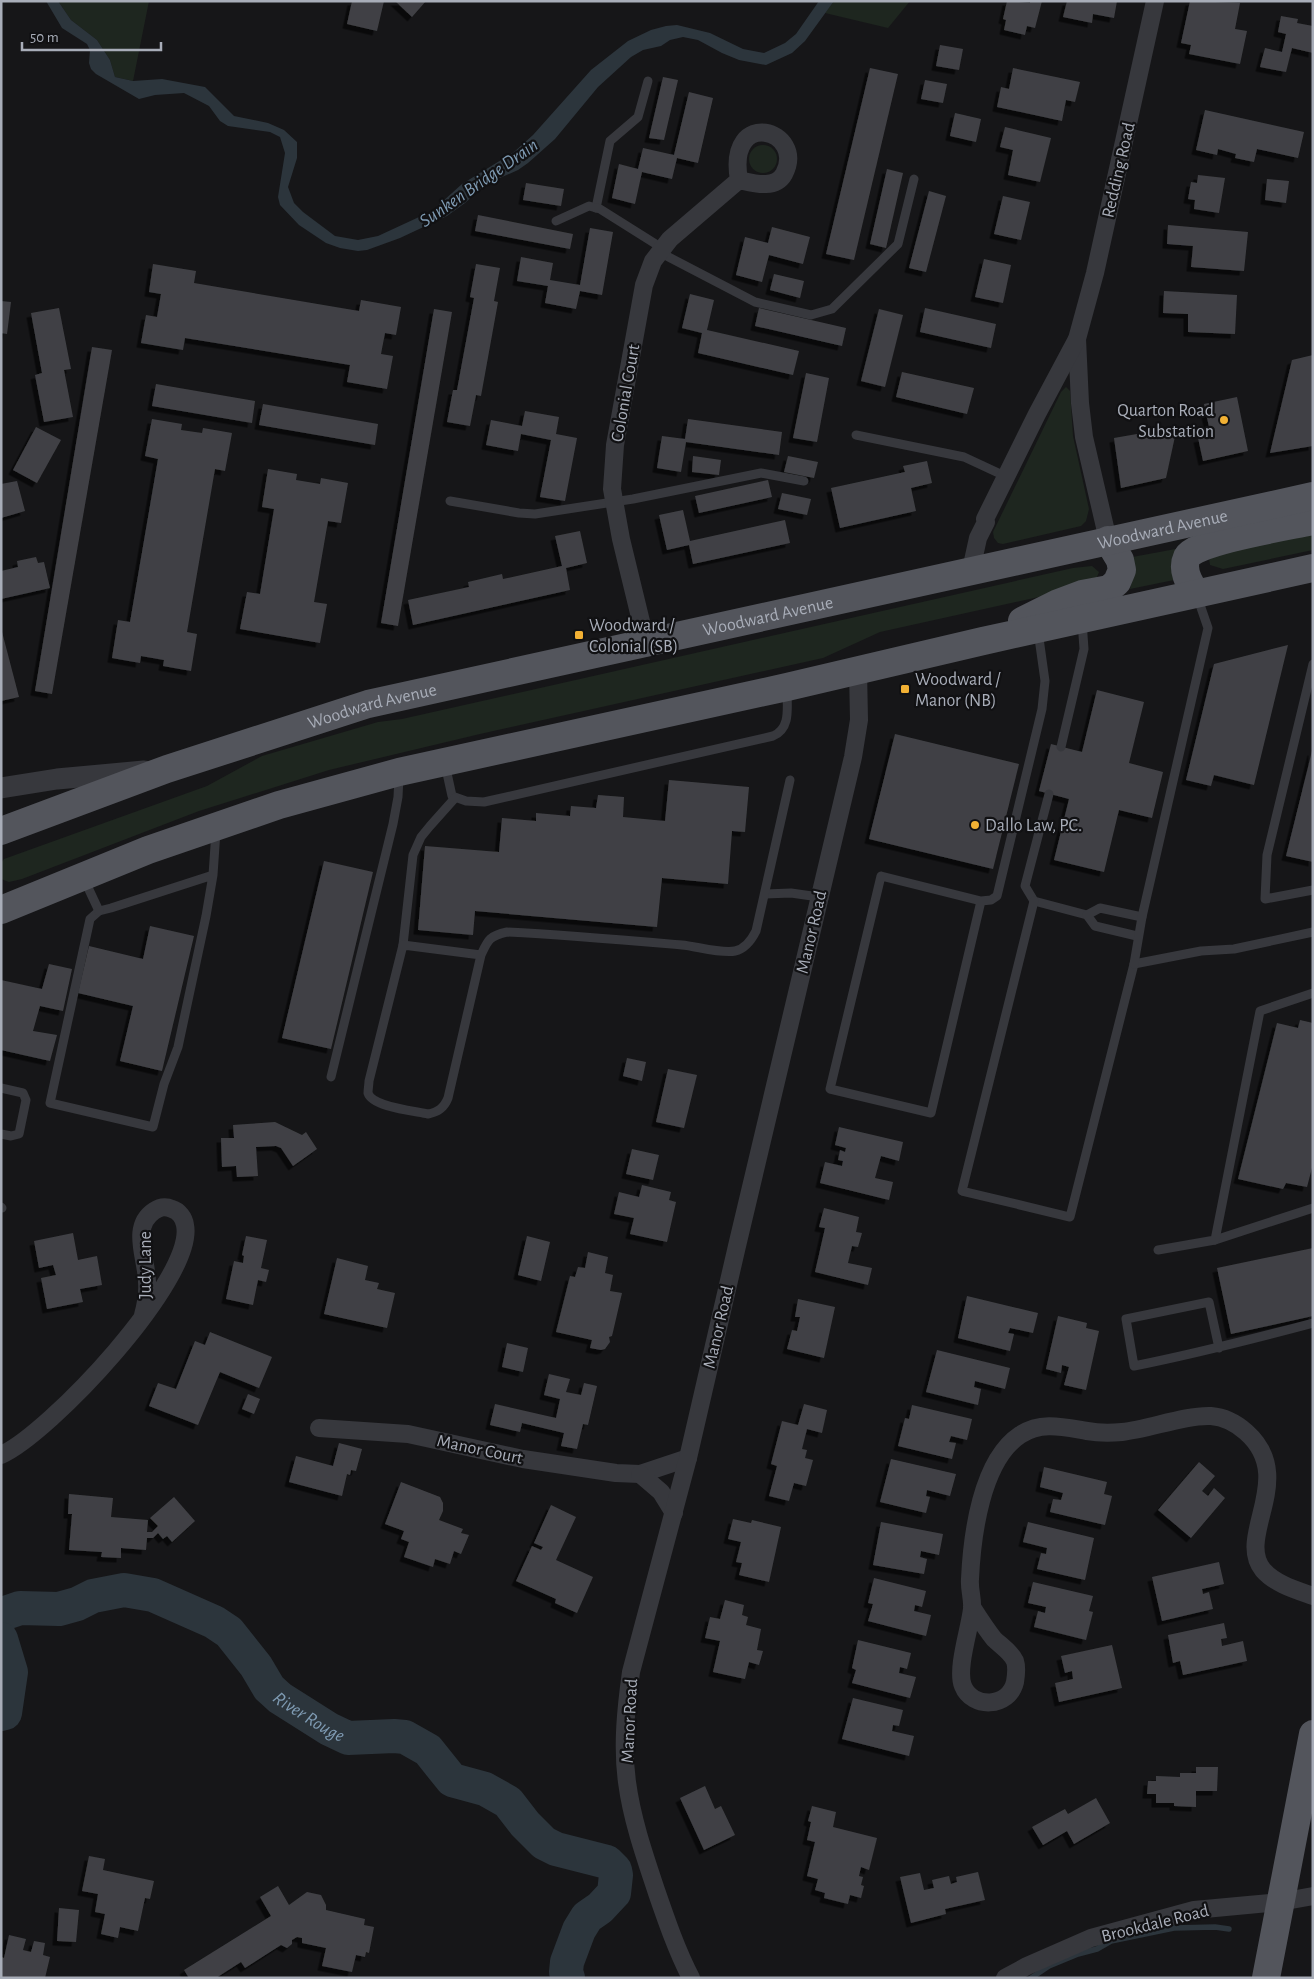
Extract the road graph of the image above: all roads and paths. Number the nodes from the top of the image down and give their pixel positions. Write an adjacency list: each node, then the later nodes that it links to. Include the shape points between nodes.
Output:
1 (1155, 1): 8 (street, Redding Road)
2 (648, 81): 5 (lane, via 638,117 610,141)
3 (914, 179): 7 (lane, via 898,244 832,309 811,315 755,302)
4 (739, 180): 7 (street, Colonial Court)
5 (596, 208): 6 (lane, via 589,206); 7 (lane)
6 (556, 221)
7 (660, 250): 14 (street, Colonial Court, via 644,285 612,468)
8 (1077, 339): 10 (street, Redding Road); 16 (street, Redding Road, via 1084,437)
9 (856, 435): 10 (lane, via 964,457)
10 (1007, 477): 17 (street, Redding Road, via 985,519)
11 (804, 481): 14 (lane, via 761,473)
12 (1313, 496): 16 (main road, Woodward Avenue)
13 (450, 501): 14 (lane, via 535,514)
14 (613, 503): 23 (street, Colonial Court)
15 (1313, 521): 19 (main road, via 1212,543 1192,551 1185,565)
16 (1108, 540): 17 (main road, Woodward Avenue); 22 (main road, via 1121,565 1117,582 1108,589 1058,603)
17 (972, 570): 23 (main road, Woodward Avenue)
18 (1310, 572): 19 (main road)
19 (1196, 593): 20 (main road); 47 (lane, via 1208,628)
20 (1082, 618): 21 (main road); 27 (lane, via 1084,649)
21 (1038, 628): 22 (main road); 42 (lane, via 1045,681 1042,709 999,890 991,900)
22 (983, 641): 25 (main road)
23 (646, 642): 29 (main road, Woodward Avenue, via 368,704)
24 (1313, 664): 39 (lane, via 1267,855 1265,899)
25 (858, 670): 26 (main road); 41 (street, Manor Road, via 857,738)
26 (788, 687): 28 (main road); 34 (lane, via 784,728 773,736 492,800)
27 (1061, 746)
28 (444, 761): 30 (main road); 34 (lane, via 450,793)
29 (167, 769): 32 (street, via 57,778); 36 (main road, Woodward Avenue)
30 (399, 772): 35 (main road); 54 (lane, via 393,824)
31 (790, 780): 40 (lane)
32 (1, 788)
33 (1049, 794): 43 (lane, via 1025,886)
34 (455, 798): 50 (lane, via 421,837 413,855)
35 (216, 826): 37 (lane); 38 (main road)
36 (1, 831)
37 (213, 874): 45 (lane); 45 (lane, via 178,1047 164,1084 154,1127 50,1103 90,919)
38 (82, 876): 44 (main road); 45 (lane)
39 (1313, 890)
40 (765, 894): 41 (lane); 51 (lane, via 756,931 751,940 737,951 507,932 490,938)
41 (819, 897): 65 (street, Manor Road)
42 (981, 901): 42 (lane, via 881,876 830,1089 931,1113)
43 (1034, 902): 46 (lane); 52 (lane, via 962,1191 1070,1217)
44 (3, 907)
45 (99, 910)
46 (1087, 915): 47 (lane, via 1100,908); 49 (lane, via 1095,926)
47 (1142, 917): 49 (lane)
48 (1313, 932): 52 (lane, via 1234,949 1201,951)
49 (1138, 936): 52 (lane)
50 (403, 945): 51 (lane); 51 (lane, via 368,1092 378,1104 428,1114 444,1106 448,1098)
51 (481, 956)
52 (1134, 964)
53 (1313, 993): 58 (lane, via 1260,1011)
54 (331, 1077)
55 (1, 1088): 56 (lane, via 23,1093 26,1100 19,1134)
56 (1, 1134)
57 (1313, 1208): 58 (lane)
58 (1215, 1240): 59 (lane)
59 (1158, 1250)
60 (143, 1315): 60 (street, Judy Lane, via 148,1279 142,1231 151,1214 162,1207 171,1208 178,1212 185,1225 184,1249 172,1274); 64 (street, Judy Lane, via 119,1348 48,1422 17,1447)
61 (1313, 1323): 62 (lane)
62 (1219, 1348): 62 (lane, via 1134,1366 1126,1318 1209,1302)
63 (319, 1428): 66 (street, Manor Court, via 408,1434 523,1459)
64 (1, 1455)
65 (688, 1458): 66 (street, Manor Court); 67 (street, Manor Road)
66 (640, 1474): 67 (street, via 661,1492)
67 (674, 1512): 73 (street, Manor Road, via 631,1672 625,1754 631,1802 646,1858 675,1944)
68 (1313, 1596): 69 (street, via 1287,1586 1262,1569 1256,1554 1267,1490 1268,1471 1263,1453 1242,1428 1212,1416 1120,1432 1038,1426 1019,1436 1005,1449 984,1492 973,1551)
69 (972, 1607): 69 (street, via 961,1670 962,1684 968,1694 979,1702 990,1703 1004,1699 1014,1687 1017,1675 1015,1662 985,1628)
70 (1313, 1734): 72 (main road)
71 (1313, 1896): 72 (street, Brookdale Road)
72 (1280, 1902): 74 (street, Brookdale Road, via 1194,1910 1119,1930 1091,1938); 75 (main road)
73 (691, 1978)
74 (1005, 1978)
75 (1266, 1978)

